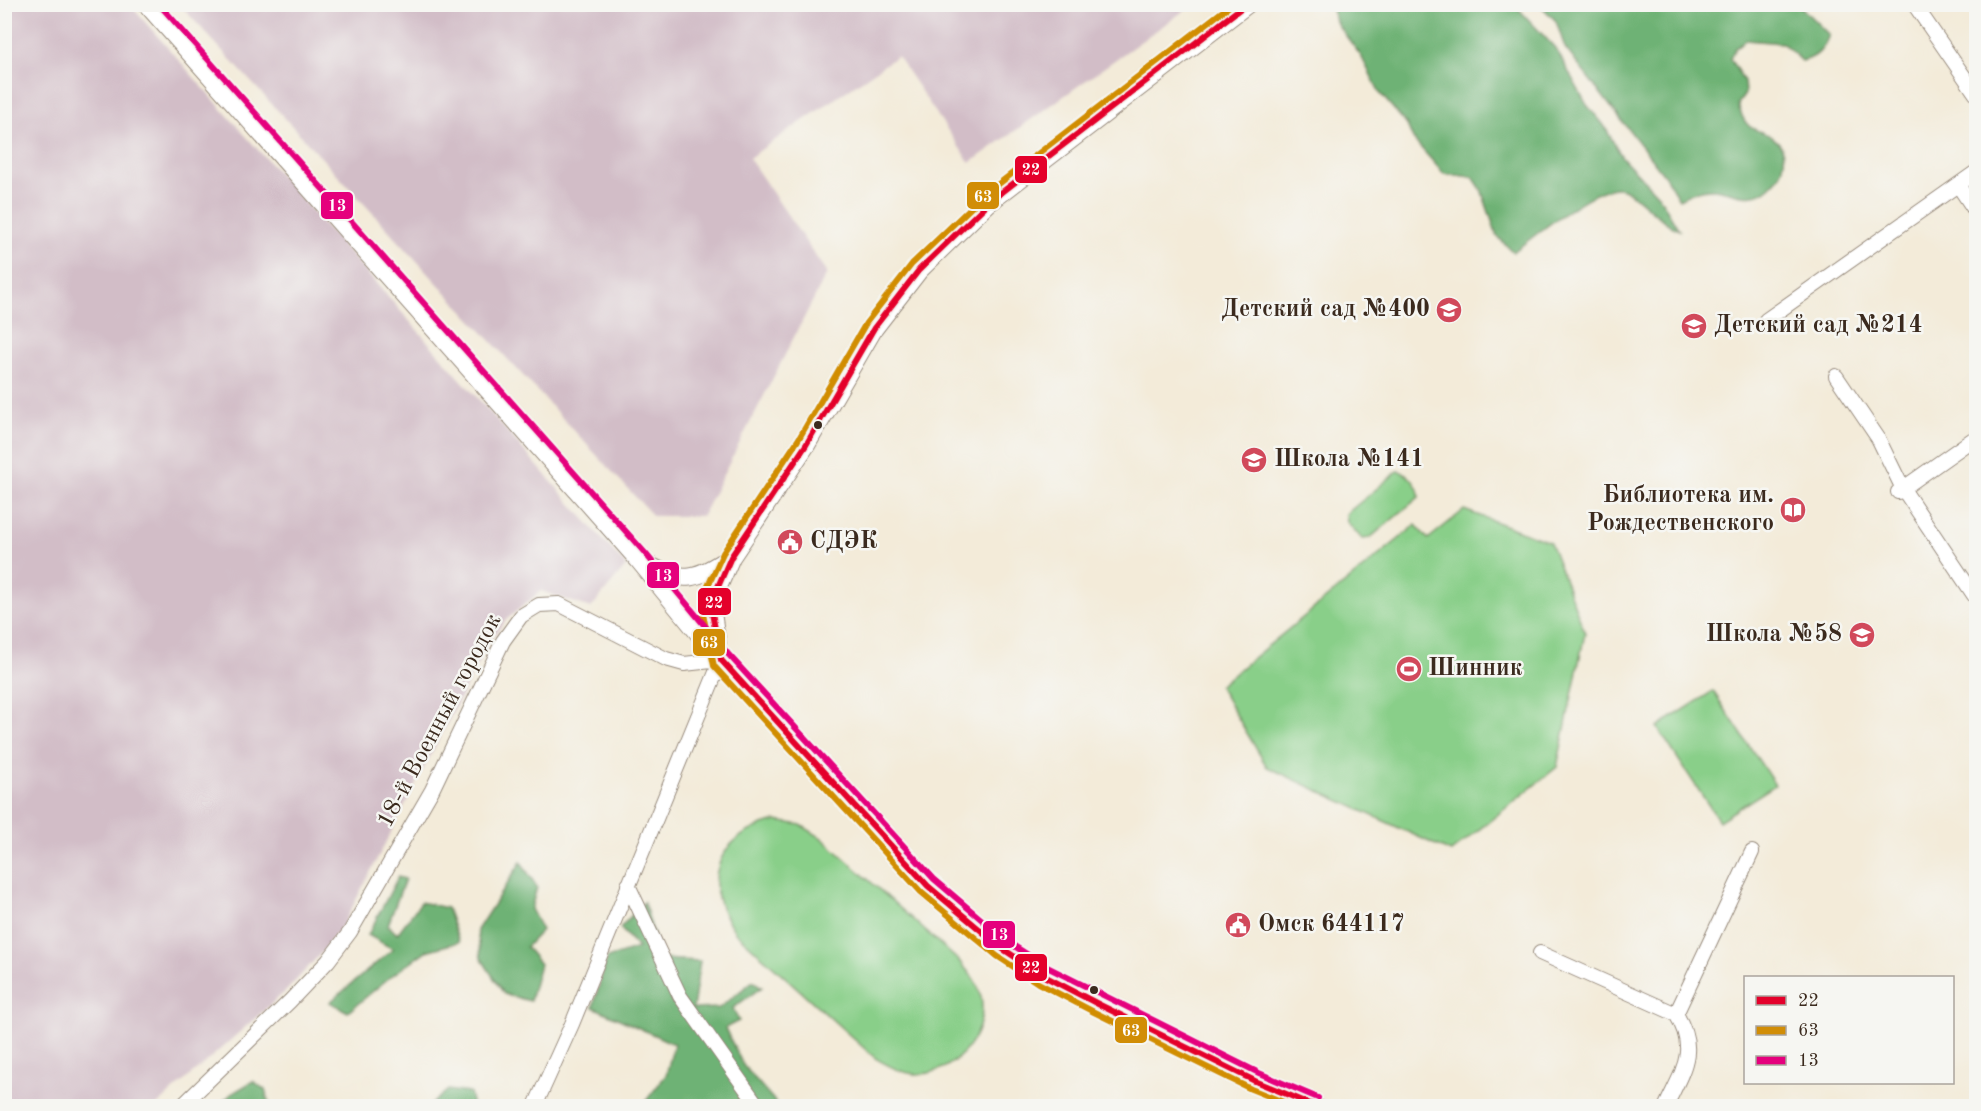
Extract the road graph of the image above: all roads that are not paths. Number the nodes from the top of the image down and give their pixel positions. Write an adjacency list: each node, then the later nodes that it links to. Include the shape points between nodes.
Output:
1 (147, 4): 13 (main road)
2 (1247, 4): 12 (main road, via 988,203 929,258 874,328 806,446)
3 (1914, 4): 4 (street)
4 (1977, 94)
5 (1977, 172): 6 (street)
6 (1958, 185): 7 (street); 8 (street)
7 (1977, 212)
8 (1766, 320)
9 (1836, 376): 11 (street, via 1878,438)
10 (1977, 437): 11 (street)
11 (1901, 490): 14 (street)
12 (731, 557): 13 (main road, via 691,578 667,576); 15 (main road, via 712,613)
13 (638, 559): 15 (main road)
14 (1977, 598)
15 (721, 660): 17 (street); 20 (street, 18-й Военный городок, via 684,664 666,659 559,604 539,605 521,616 503,640 432,790 350,932 298,993); 23 (main road, via 928,886 1004,949 1042,975 1098,1004)
16 (1752, 852): 19 (street)
17 (628, 885): 21 (street); 22 (street, via 680,996)
18 (1540, 953): 19 (street)
19 (1676, 1014): 24 (street, via 1688,1040 1688,1058)
20 (182, 1107)
21 (535, 1107)
22 (758, 1107)
23 (1315, 1107)
24 (1666, 1107)

